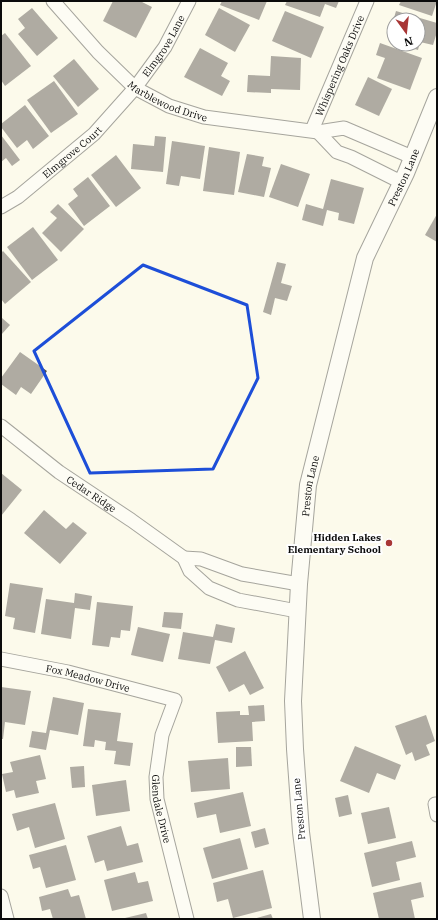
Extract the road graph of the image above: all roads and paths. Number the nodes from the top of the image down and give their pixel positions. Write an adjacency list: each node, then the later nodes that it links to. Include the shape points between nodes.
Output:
1 (53, 1): 4 (street, Marblewood Drive, via 98,52)
2 (189, 1): 4 (street, Elmgrove Lane, via 165,47)
3 (367, 1): 6 (street, Whispering Oaks Drive)
4 (135, 88): 6 (street, Marblewood Drive, via 169,106 204,117); 9 (street, Elmgrove Court, via 94,134 18,197)
5 (437, 97): 7 (street, Preston Lane)
6 (315, 131): 7 (street, Marblewood Drive, via 344,128); 8 (street, via 337,152)
7 (412, 157): 8 (street, Preston Lane)
8 (401, 182): 12 (street, Preston Lane, via 365,258 308,485)
9 (1, 206)
10 (1, 426): 11 (street, Cedar Ridge, via 59,472)
11 (184, 558): 12 (street, Cedar Ridge, via 201,559 242,574); 13 (street, Cedar Ridge, via 190,571 209,588 238,600)
12 (299, 584): 13 (street, Preston Lane)
13 (298, 612): 19 (street, Preston Lane, via 294,749)
14 (1, 659): 15 (street, Fox Meadow Drive, via 68,672)
15 (175, 700): 18 (street, Glendale Drive, via 162,735 156,777 157,799)
16 (1, 896): 17 (street)
17 (7, 919)
18 (188, 919)
19 (312, 919)

